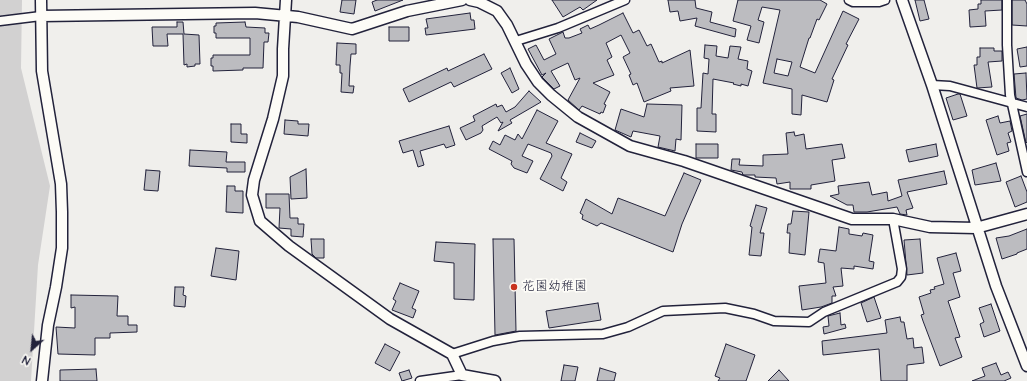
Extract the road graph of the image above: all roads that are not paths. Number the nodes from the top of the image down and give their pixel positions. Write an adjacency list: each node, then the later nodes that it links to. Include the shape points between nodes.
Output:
1 (40, 0): 11 (street)
2 (286, 0): 10 (street)
3 (462, 0): 10 (street, via 408,10 352,29)
4 (470, 0): 13 (street, via 497,11)
5 (626, 0): 13 (street, via 558,28)
6 (849, 0): 7 (street)
7 (885, 0)
8 (902, 0): 14 (street)
9 (1007, 0): 15 (street, via 1006,45)
10 (285, 15): 11 (street, via 218,12); 21 (street, via 283,76 252,194 260,221 295,251 390,319)
11 (41, 16): 12 (street); 24 (street, via 42,71 61,184 62,212 62,248 50,308)
12 (0, 21)
13 (516, 41): 19 (street, via 526,64 551,95 578,117 630,146 684,161 852,219)
14 (932, 85): 15 (street, via 950,86); 20 (street)
15 (1011, 103): 16 (street); 17 (street)
16 (1027, 107)
17 (1027, 172)
18 (1027, 214): 20 (street)
19 (893, 219): 20 (street, via 930,227); 21 (street, via 902,269 897,282 824,312 809,322 774,320 724,308 663,311 628,327 603,334 520,336 493,341)
20 (976, 228): 22 (street)
21 (452, 354): 23 (street)
22 (1027, 366)
23 (462, 375): 25 (street); 26 (street)
24 (42, 381)
25 (420, 381)
26 (495, 381)

